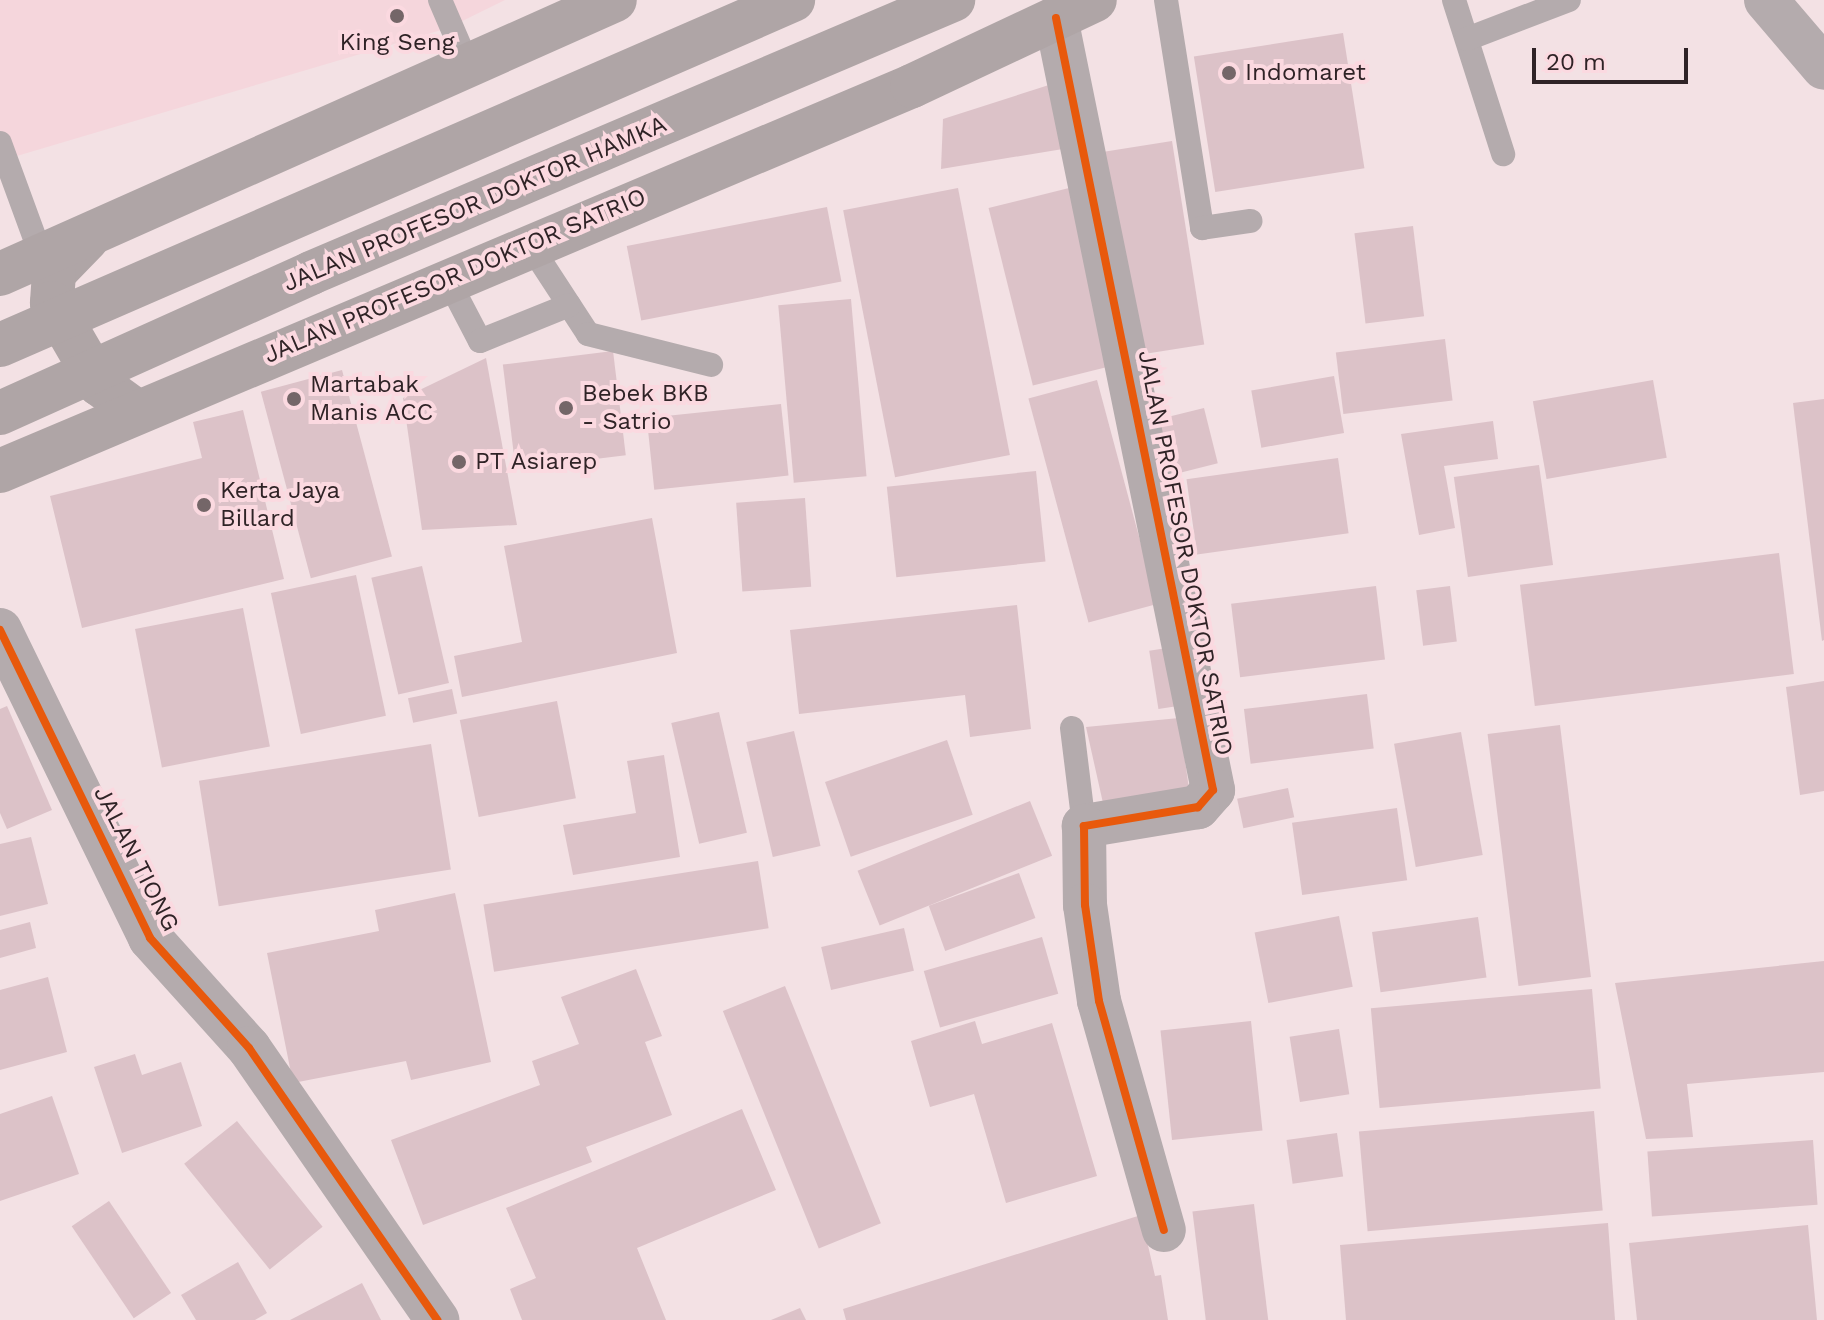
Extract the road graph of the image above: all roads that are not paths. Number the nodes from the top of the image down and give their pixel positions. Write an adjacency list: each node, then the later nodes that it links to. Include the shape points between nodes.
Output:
1 (440, 0): 12 (lane)
2 (615, 0): 12 (main road)
3 (793, 0): 23 (main road, bridge)
4 (953, 0): 26 (main road, JALAN PROFESOR DOKTOR HAMKA, bridge)
5 (1095, 0): 10 (main road, JALAN PROFESOR DOKTOR SATRIO)
6 (1166, 0): 16 (lane, via 1202,228)
7 (1454, 0): 11 (lane)
8 (1569, 0): 11 (lane)
9 (1766, 0): 13 (street)
10 (1043, 9): 18 (main road, JALAN PROFESOR DOKTOR SATRIO, via 912,86); 30 (street, JALAN PROFESOR DOKTOR SATRIO, via 1213,790 1198,807)
11 (1467, 39): 15 (lane)
12 (468, 65): 17 (main road)
13 (1824, 68)
14 (0, 143): 19 (lane)
15 (1503, 154)
16 (1250, 221)
17 (95, 231): 19 (main road); 25 (main road, via 54,273 52,303 99,384)
18 (530, 245): 21 (main road, JALAN PROFESOR DOKTOR SATRIO); 22 (lane)
19 (41, 255): 20 (main road)
20 (0, 274)
21 (447, 278): 22 (lane, via 480,341); 25 (main road, JALAN PROFESOR DOKTOR SATRIO)
22 (569, 305): 24 (lane, via 588,334)
23 (0, 345)
24 (711, 365)
25 (136, 411): 27 (main road, JALAN PROFESOR DOKTOR SATRIO)
26 (0, 413)
27 (0, 471)
28 (0, 630): 32 (street, JALAN TIONG, via 150,938 249,1048)
29 (1072, 728): 30 (lane)
30 (1084, 826): 31 (street, via 1085,905 1099,1001)
31 (1164, 1230)
32 (437, 1320)

